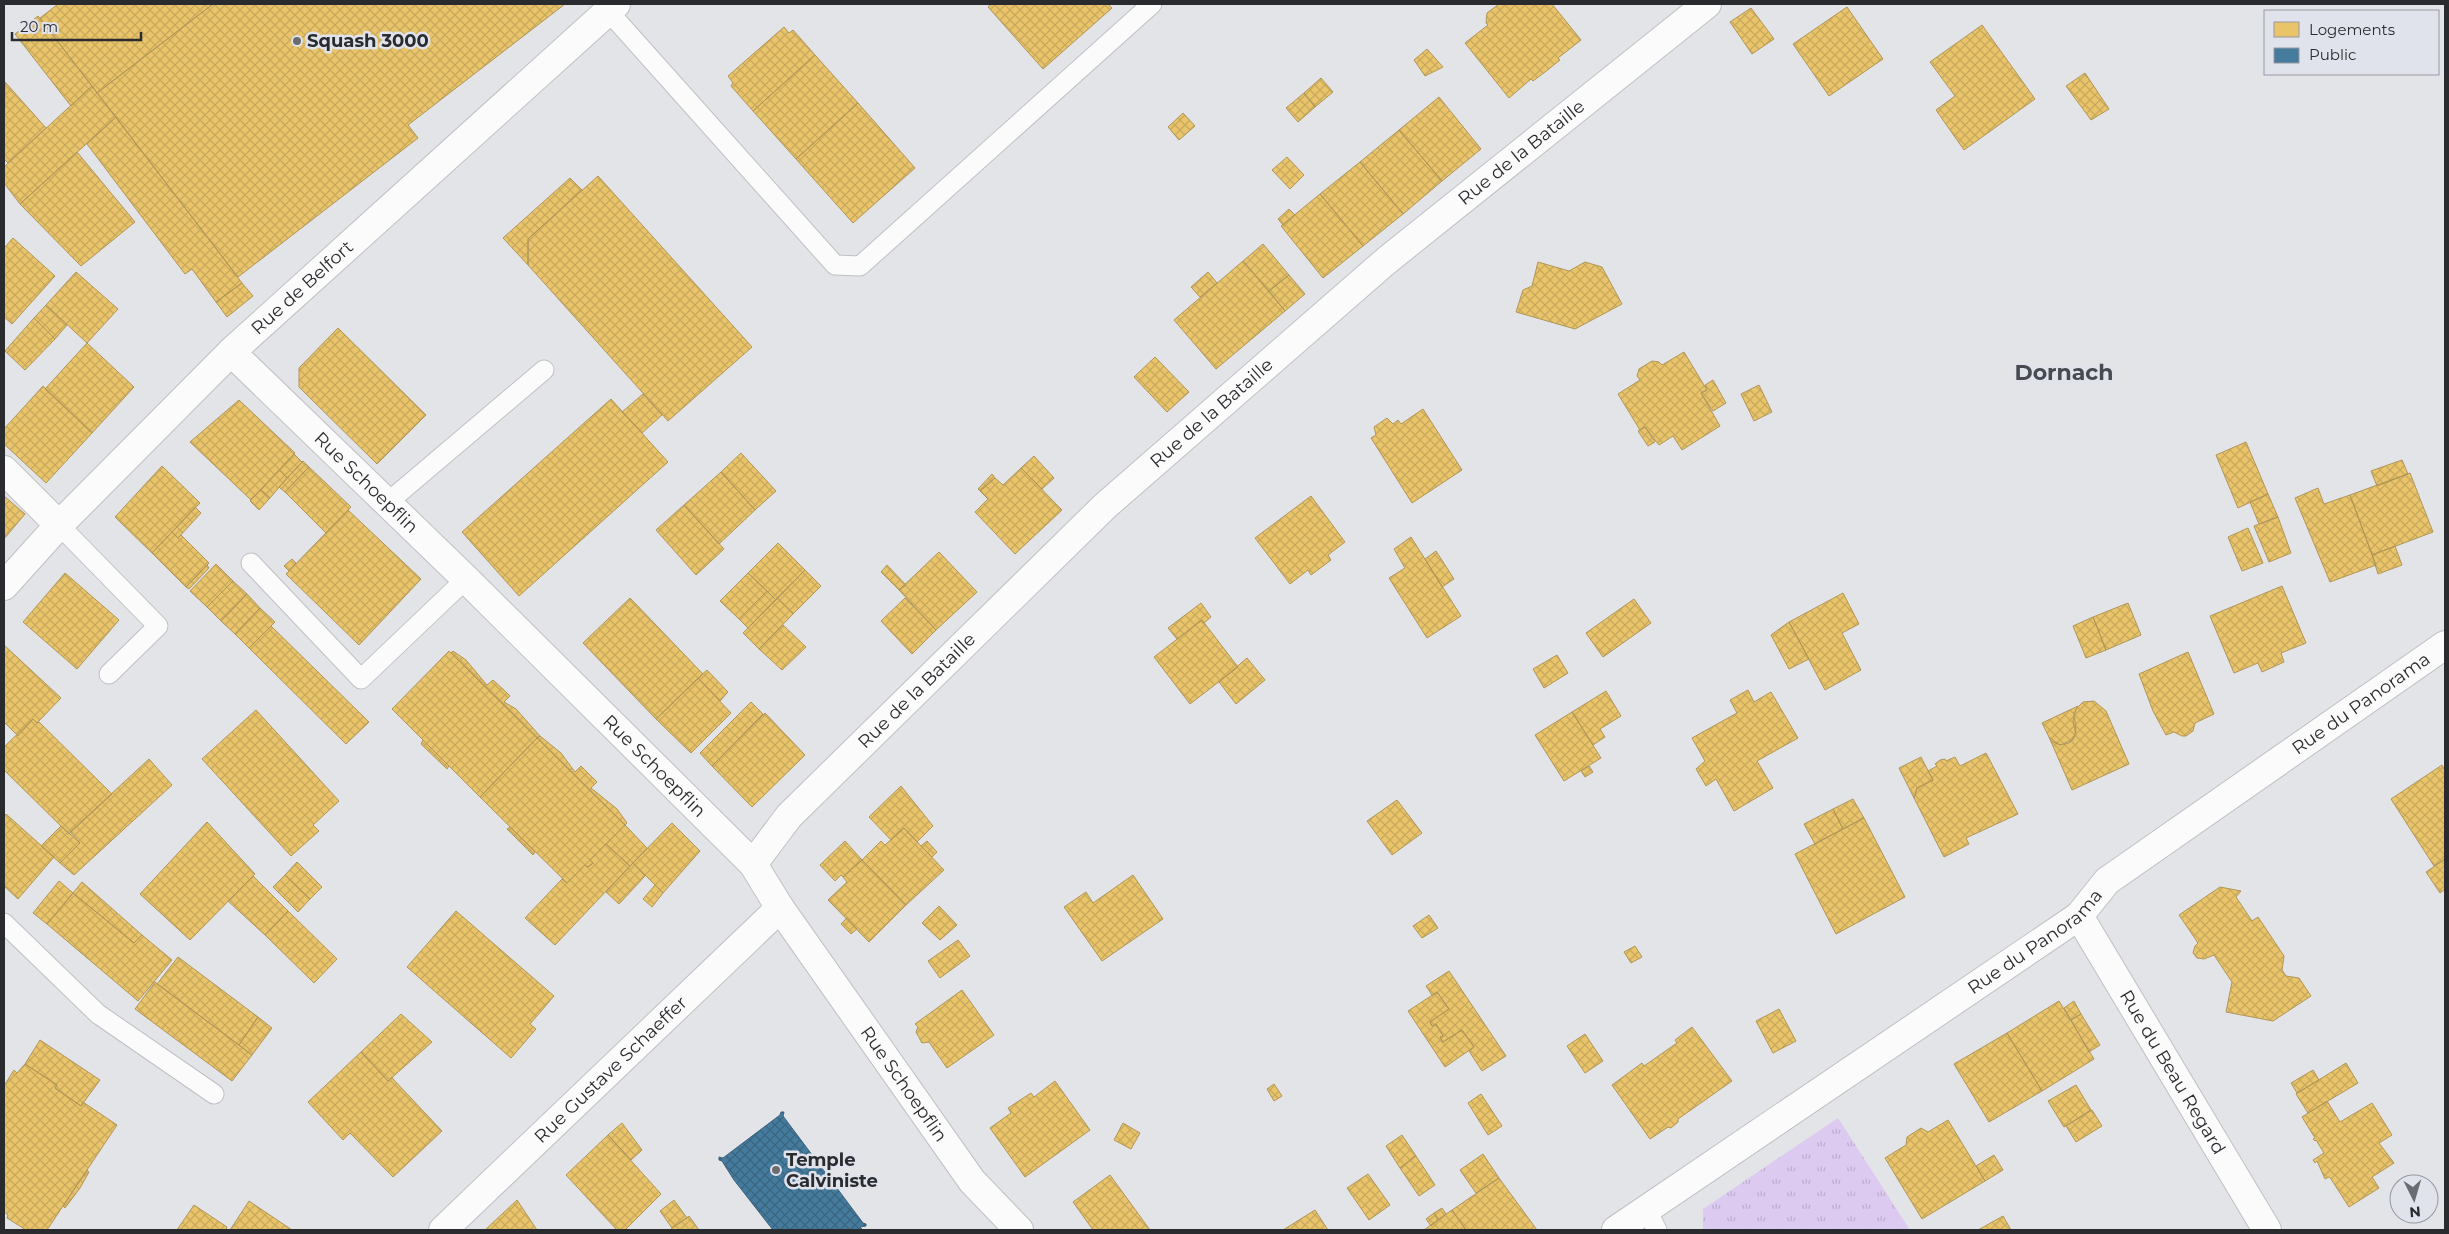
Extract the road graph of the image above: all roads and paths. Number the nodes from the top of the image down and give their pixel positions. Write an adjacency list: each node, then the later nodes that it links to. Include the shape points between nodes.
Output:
1 (1152, 4): 3 (lane, via 860,266 835,265)
2 (1707, 4): 14 (street, Rue de la Bataille, via 1386,261 1105,506 789,816)
3 (612, 8): 4 (street, Rue de Belfort)
4 (231, 352): 7 (street, Rue Schoepflin); 8 (street, Rue de Belfort)
5 (544, 370): 7 (lane)
6 (4, 470): 8 (street)
7 (388, 503): 10 (street, Rue Schoepflin)
8 (59, 525): 11 (street, Rue de Belfort); 13 (lane, via 158,626)
9 (251, 563): 10 (lane, via 361,679)
10 (466, 579): 14 (street, Rue Schoepflin)
11 (4, 586)
12 (2445, 645): 16 (street, Rue du Panorama, via 2107,881)
13 (109, 674)
14 (753, 864): 15 (street, Rue Schoepflin)
15 (780, 908): 20 (street, Rue Gustave Schaeffer); 21 (street, Rue Schoepflin, via 972,1181)
16 (2079, 916): 19 (street, Rue du Panorama); 23 (street, Rue du Beau Regard)
17 (4, 923): 18 (lane, via 98,1014)
18 (214, 1094)
19 (1652, 1220): 22 (street, Rue du Panorama)
20 (443, 1230)
21 (1019, 1230)
22 (1616, 1230)
23 (2267, 1230)

